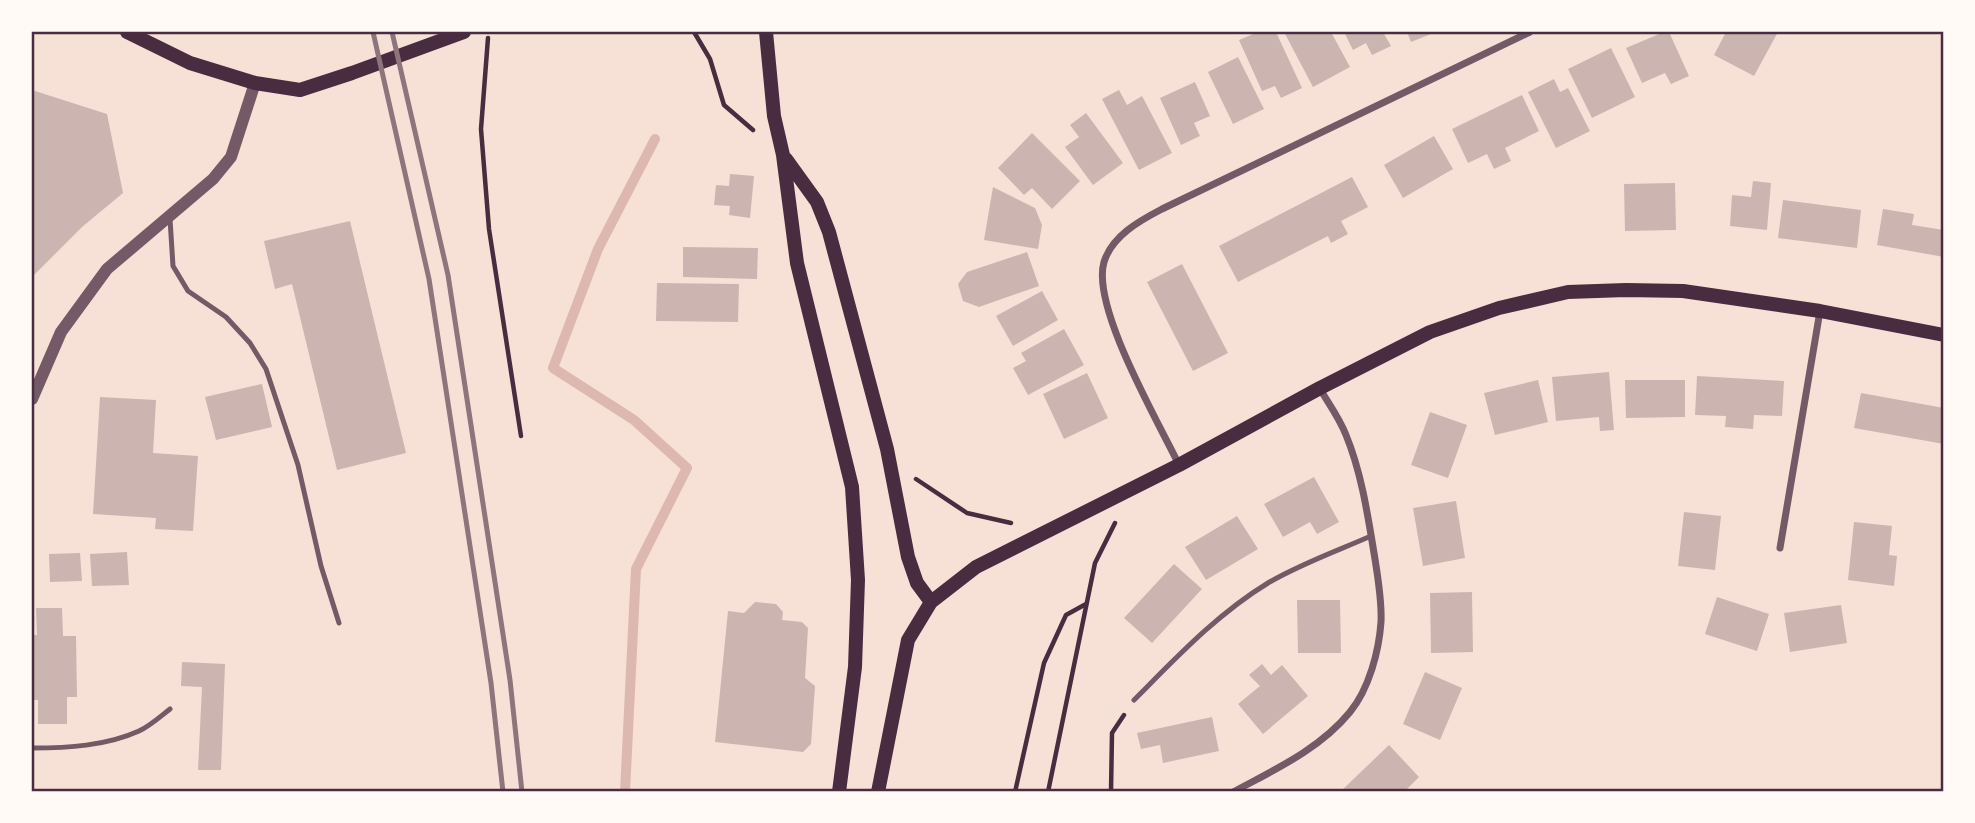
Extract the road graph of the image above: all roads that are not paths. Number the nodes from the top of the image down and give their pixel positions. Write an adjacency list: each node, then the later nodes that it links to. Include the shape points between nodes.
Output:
1 (127, 32): 5 (main road, via 190,63)
2 (464, 32): 5 (main road, via 300,90)
3 (766, 32): 6 (main road, via 774,116)
4 (1531, 32): 12 (street, via 1162,209 1134,224 1115,244 1105,261 1102,286 1112,324)
5 (256, 83): 7 (street, via 231,157 213,180)
6 (783, 155): 15 (main road, via 817,202 829,232 889,461 908,557 916,583); 20 (main road, via 797,263 852,487 858,580 855,667)
7 (170, 216): 11 (street, via 107,269 61,332); 16 (lane, via 173,266 188,291 226,317 266,369 298,464)
8 (1820, 312): 9 (main road); 10 (main road, via 1683,291 1568,292 1499,308 1430,332); 14 (street)
9 (1944, 335)
10 (1320, 388): 12 (main road); 13 (street, via 1357,463)
11 (32, 399)
12 (1179, 465): 15 (main road, via 976,567)
13 (1371, 536): 17 (lane, via 1270,582 1242,601 1210,625); 22 (street, via 1381,622 1366,685 1339,724 1311,748)
14 (1780, 548)
15 (931, 602): 21 (main road, via 908,640)
16 (339, 623)
17 (1134, 700)
18 (170, 709): 19 (lane, via 141,730 108,742)
19 (32, 748)
20 (839, 792)
21 (878, 792)
22 (1233, 792)

